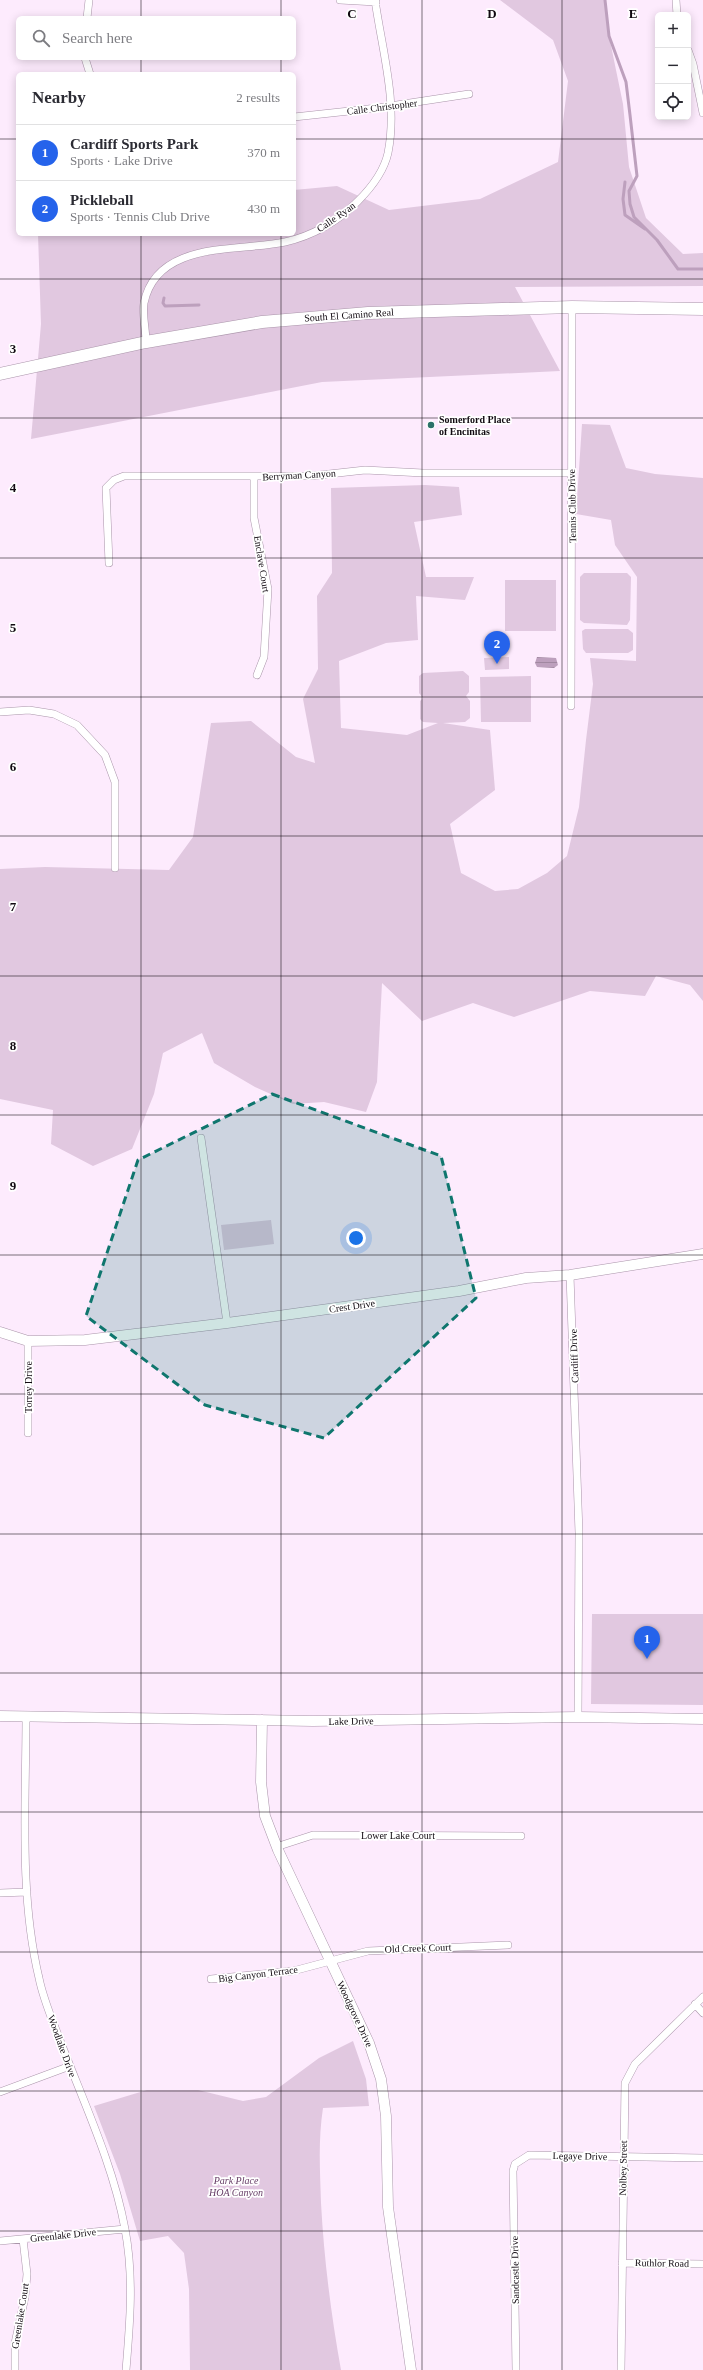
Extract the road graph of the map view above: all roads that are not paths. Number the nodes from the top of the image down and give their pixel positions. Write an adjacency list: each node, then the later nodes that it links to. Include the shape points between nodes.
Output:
1 (88, 0): 6 (street)
2 (340, 0): 4 (street)
3 (676, 0): 5 (street)
4 (376, 1): 11 (street, Calle Ryan)
5 (676, 12)
6 (87, 16)
7 (691, 58): 12 (street)
8 (86, 60): 9 (street)
9 (89, 72)
10 (469, 94): 11 (street, Calle Christopher)
11 (392, 106): 13 (street, Calle Christopher); 16 (street, Calle Ryan, via 392,128 387,155 372,186 350,209 319,230 286,242 195,254 171,262 148,291 144,304)
12 (703, 113)
13 (296, 117)
14 (572, 307): 15 (main road, South El Camino Real); 16 (main road, South El Camino Real, via 346,315 262,322); 18 (street, Tennis Club Drive)
15 (703, 308)
16 (146, 342): 17 (main road, South El Camino Real)
17 (0, 374)
18 (571, 473): 19 (street, Berryman Canyon, via 423,473 365,470 311,476); 22 (street, Tennis Club Drive)
19 (254, 477): 20 (street, Berryman Canyon, via 124,476 114,480 106,488); 21 (street, Enclave Court, via 254,518 268,589 264,657)
20 (109, 563)
21 (257, 675)
22 (571, 706)
23 (0, 712): 24 (street, via 29,710 54,714 77,725 105,755 115,782)
24 (115, 868)
25 (201, 1138): 28 (street)
26 (703, 1254): 27 (street, Crest Drive)
27 (570, 1275): 28 (street, Crest Drive, via 526,1278 459,1291); 34 (street, Cardiff Drive, via 577,1438)
28 (227, 1324): 30 (street, Crest Drive, via 85,1340)
29 (0, 1332): 30 (street, Crest Drive)
30 (28, 1341): 31 (street, Torrey Drive)
31 (28, 1433)
32 (0, 1716): 33 (street, Lake Drive)
33 (26, 1716): 36 (street, Lake Drive); 39 (street, Woodlake Drive)
34 (578, 1717): 35 (street, Lake Drive); 36 (street, Lake Drive)
35 (703, 1719)
36 (262, 1720): 38 (street, Woodgrove Drive, via 261,1782 264,1809)
37 (521, 1836): 38 (street, Lower Lake Court, via 313,1835)
38 (276, 1847): 42 (street, Woodgrove Drive)
39 (27, 1892): 40 (street); 47 (street, Woodlake Drive, via 39,1980)
40 (0, 1893)
41 (508, 1945): 42 (street, Old Creek Court, via 368,1951)
42 (329, 1962): 43 (street, Big Canyon Terrace, via 293,1971); 59 (street, Woodgrove Drive, via 369,2043 381,2079 386,2116 388,2208)
43 (211, 1980)
44 (703, 1997): 45 (street, Nolbey Street)
45 (695, 2004): 46 (street); 49 (street, Nolbey Street, via 635,2064 625,2083)
46 (703, 2013)
47 (70, 2066): 48 (street); 52 (street, Woodlake Drive, via 111,2176)
48 (0, 2092)
49 (623, 2157): 50 (street, Legaye Drive); 51 (street, Legaye Drive, via 529,2155 515,2164); 55 (street, Nolbey Street)
50 (703, 2158)
51 (513, 2171): 60 (street, Sandcastle Drive)
52 (125, 2229): 53 (street, Greenlake Drive); 58 (street, Woodlake Drive, via 131,2313)
53 (23, 2239): 54 (street, Greenlake Drive); 57 (street, Greenlake Court, via 27,2274 25,2297 14,2343)
54 (0, 2241)
55 (622, 2263): 56 (street, Ruthlor Road); 61 (street, Nolbey Street)
56 (703, 2264)
57 (14, 2370)
58 (126, 2370)
59 (411, 2370)
60 (516, 2370)
61 (621, 2370)

